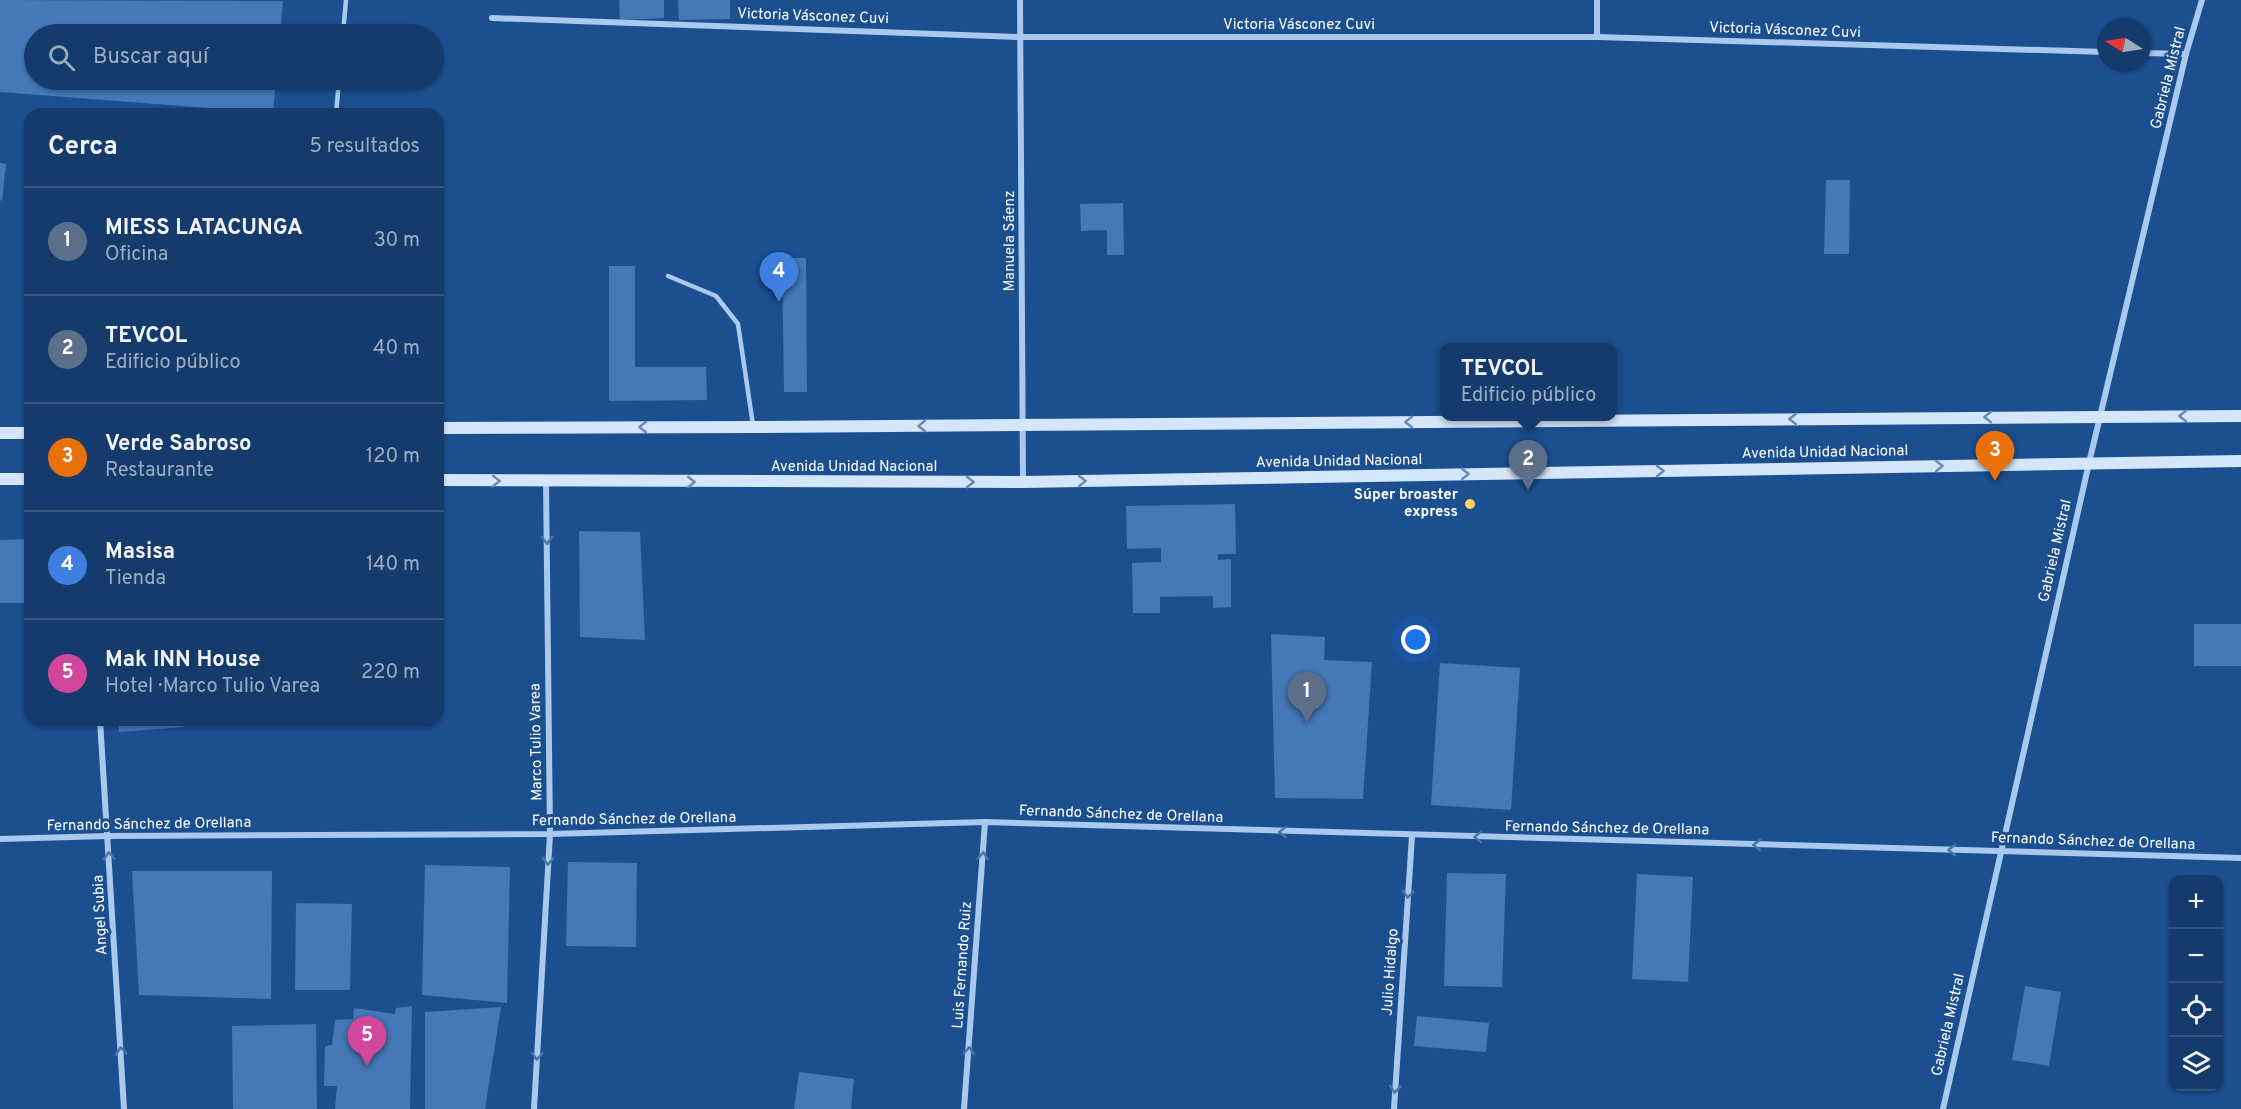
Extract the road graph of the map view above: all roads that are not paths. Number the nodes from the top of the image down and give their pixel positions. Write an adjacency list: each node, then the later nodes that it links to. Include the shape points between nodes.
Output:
1 (346, 0): 6 (lane)
2 (1020, 0): 7 (street, Manuela Sáenz)
3 (1597, 0): 8 (street)
4 (2202, 0): 11 (street, Gabriela Mistral)
5 (492, 18): 7 (street, Victoria Vásconez Cuvi)
6 (344, 24)
7 (1020, 36): 8 (street, Victoria Vásconez Cuvi); 19 (street, Manuela Sáenz)
8 (1597, 37): 9 (street, Victoria Vásconez Cuvi)
9 (2097, 52)
10 (2151, 53): 11 (street)
11 (2186, 54): 16 (street, Gabriela Mistral)
12 (338, 90): 13 (lane)
13 (337, 108)
14 (668, 276): 20 (lane, via 716,296 738,324)
15 (2241, 416): 16 (main road, one-way to 16)
16 (2101, 417): 18 (main road, one-way to 18); 25 (street, Gabriela Mistral)
17 (1562, 421): 19 (main road, one-way to 19)
18 (1617, 421)
19 (1023, 425): 20 (main road, one-way to 20); 30 (street, Manuela Sáenz)
20 (753, 427): 21 (main road, one-way to 21)
21 (444, 428)
22 (0, 433): 23 (main road)
23 (24, 433)
24 (2241, 461): 25 (main road, Avenida Unidad Nacional)
25 (2089, 463): 30 (main road, Avenida Unidad Nacional, one-way to 25); 37 (street, Gabriela Mistral)
26 (0, 479): 27 (main road)
27 (24, 479)
28 (444, 480): 29 (main road, Avenida Unidad Nacional, one-way to 29)
29 (546, 482): 30 (main road, Avenida Unidad Nacional, one-way to 30); 33 (street, Marco Tulio Varea, one-way to 33)
30 (1023, 482)
31 (100, 726): 34 (street, Angel Subia)
32 (985, 822): 33 (street, Fernando Sánchez de Orellana); 35 (street, Fernando Sánchez de Orellana, one-way to 32); 41 (street, Luis Fernando Ruiz, one-way to 32)
33 (550, 834): 34 (street, Fernando Sánchez de Orellana); 40 (street, Marco Tulio Varea, one-way to 40)
34 (108, 836): 36 (street, Fernando Sánchez de Orellana); 39 (street, Angel Subia, one-way to 34)
35 (1412, 836): 37 (street, Fernando Sánchez de Orellana, one-way to 35); 42 (street, Julio Hidalgo, one-way to 42)
36 (0, 839)
37 (2000, 851): 38 (street, Fernando Sánchez de Orellana); 43 (street, Gabriela Mistral)
38 (2241, 858)
39 (124, 1109)
40 (534, 1109)
41 (964, 1109)
42 (1394, 1109)
43 (1943, 1109)

